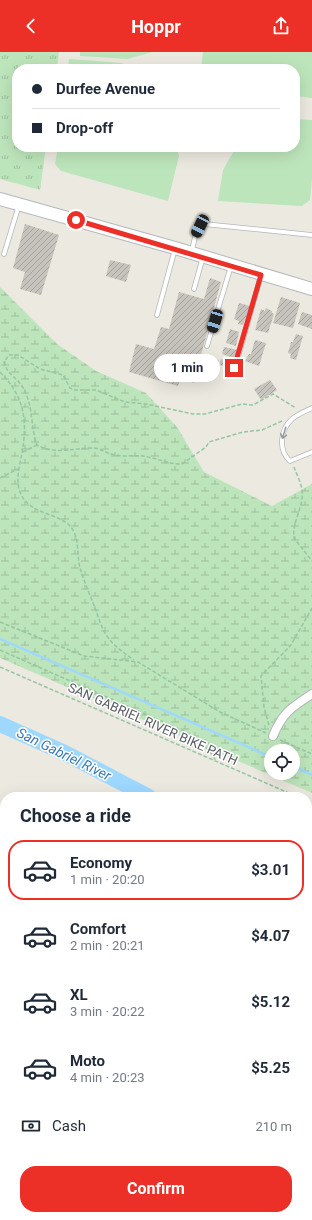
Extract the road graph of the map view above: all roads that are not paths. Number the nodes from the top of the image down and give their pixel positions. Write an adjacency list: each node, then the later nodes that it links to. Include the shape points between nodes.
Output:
1 (0, 199): 2 (main road)
2 (19, 204): 4 (main road); 6 (lane)
3 (312, 235): 5 (lane, via 204,224 200,226)
4 (175, 248): 5 (main road); 12 (lane)
5 (191, 253): 7 (main road)
6 (4, 254)
7 (203, 257): 8 (main road); 10 (lane)
8 (231, 266): 9 (main road); 13 (lane)
9 (261, 275): 11 (main road); 14 (lane)
10 (194, 289)
11 (312, 289)
12 (157, 315)
13 (207, 346)
14 (234, 368)
15 (312, 408): 16 (lane, one-way to 16, via 300,413 287,426 282,439 284,456 290,462)
16 (312, 452)
17 (312, 694): 18 (street, via 289,710 280,720)
18 (273, 736)

